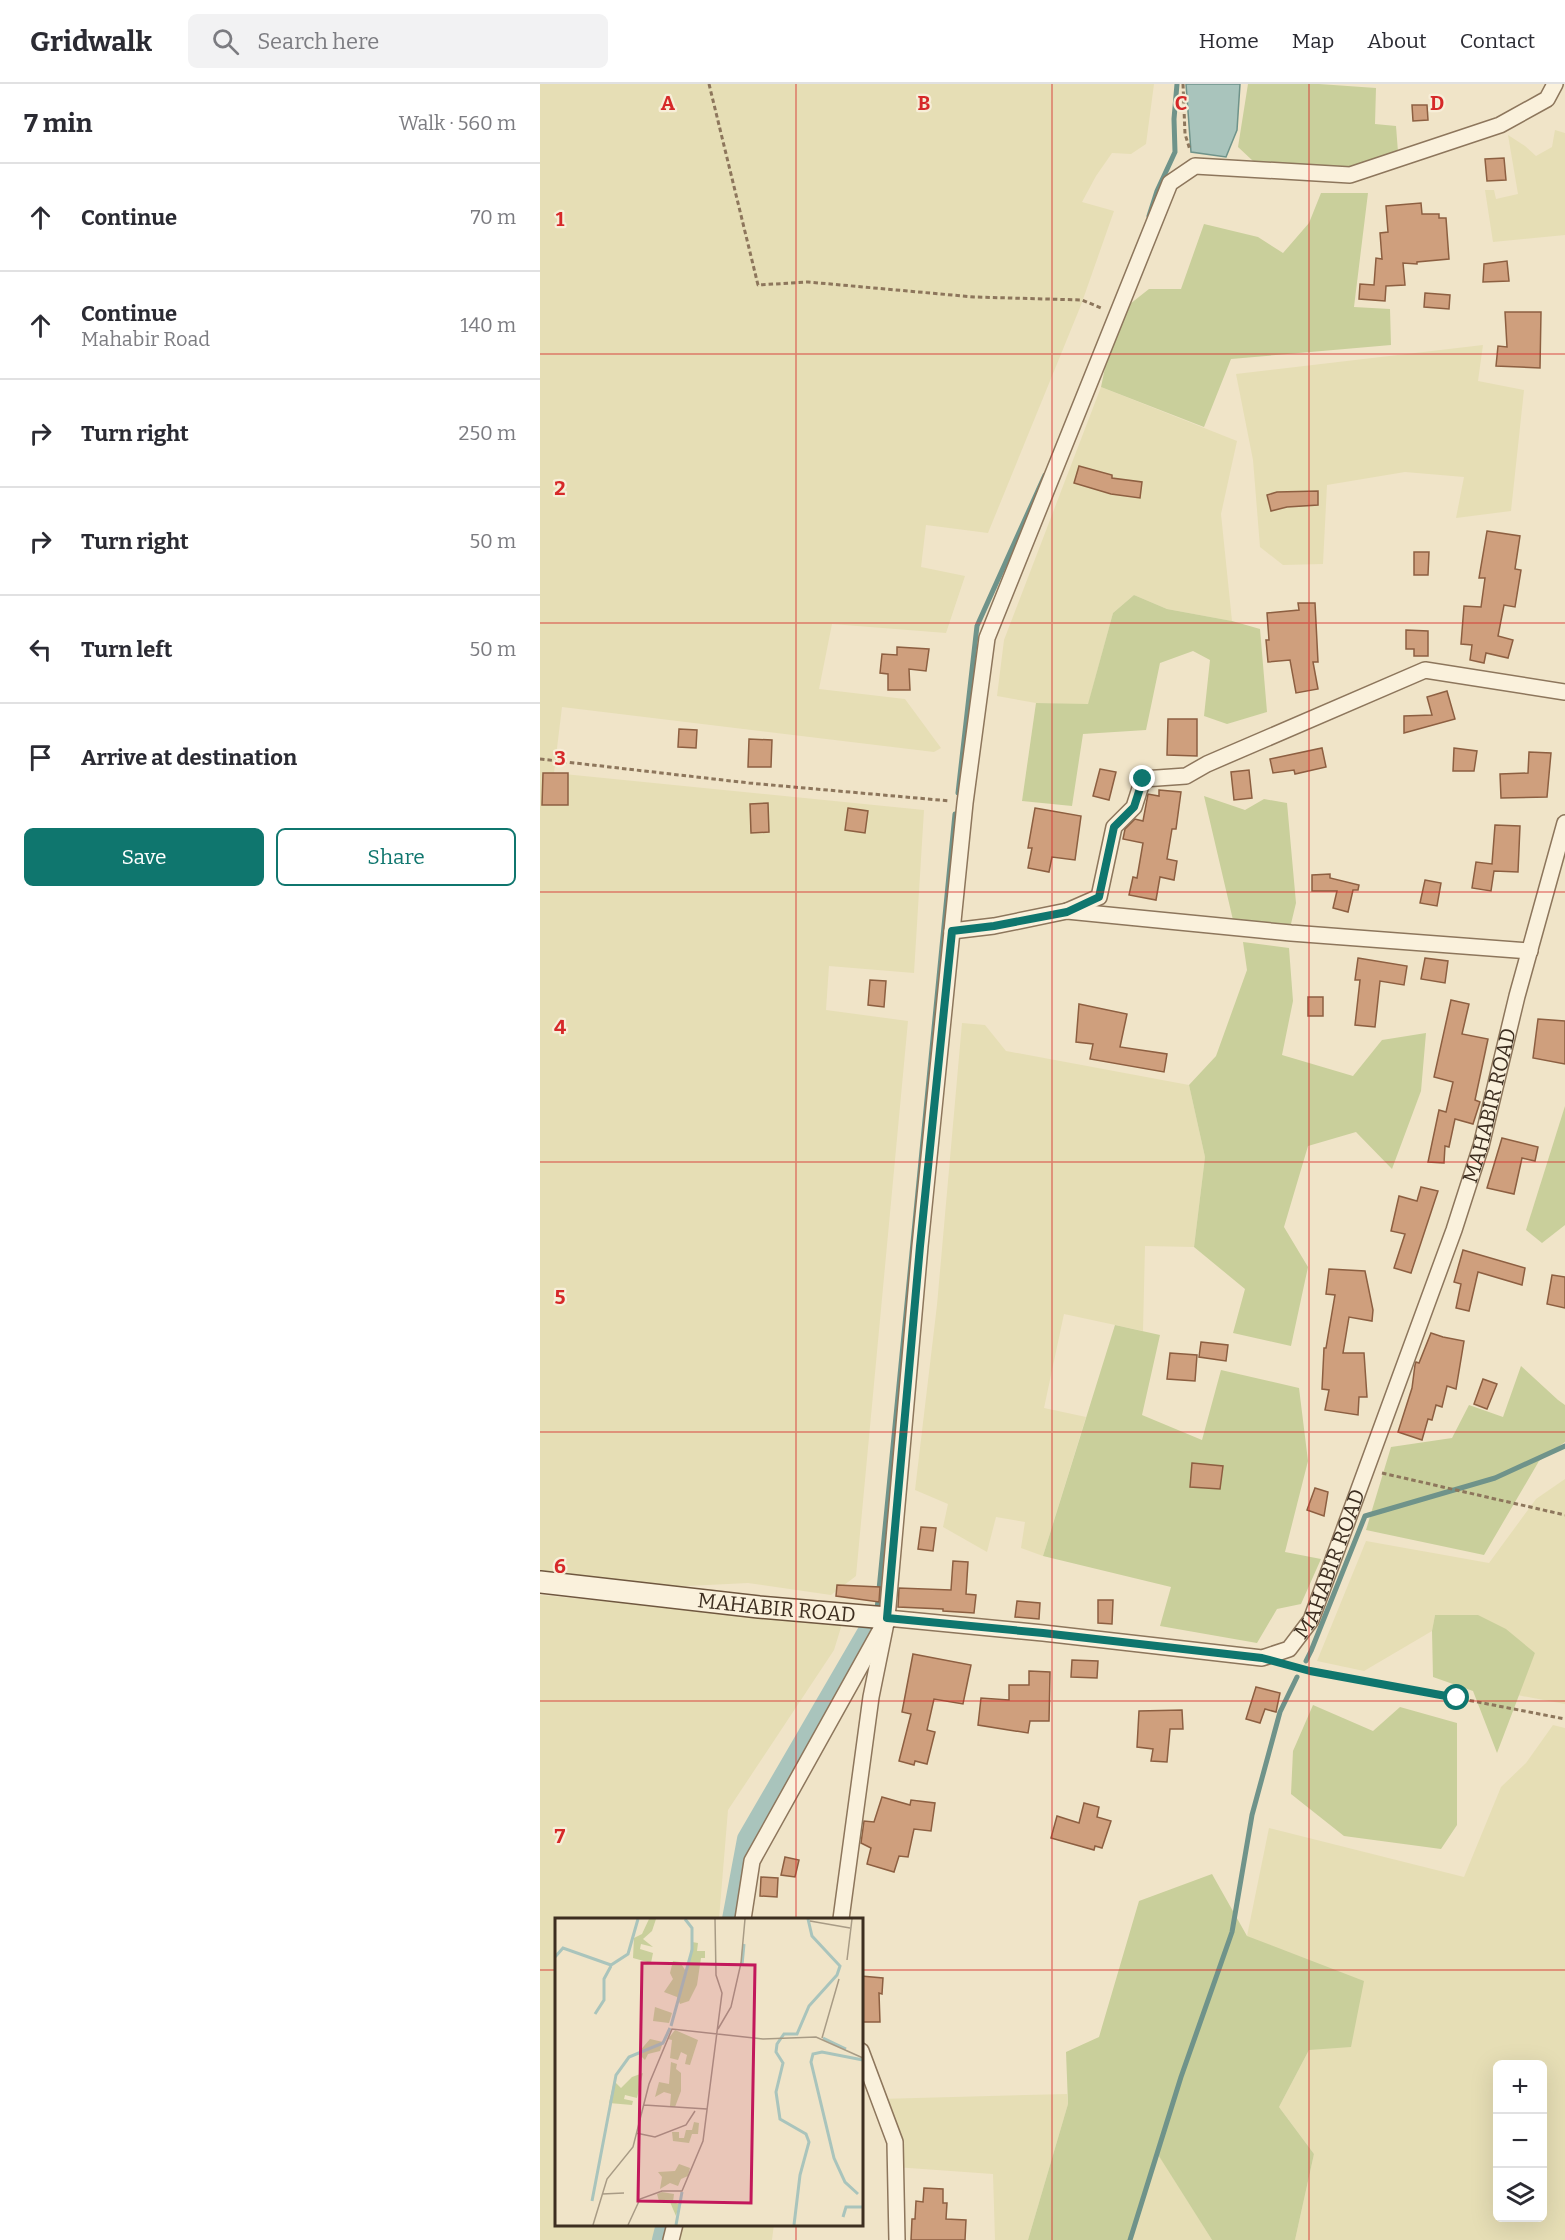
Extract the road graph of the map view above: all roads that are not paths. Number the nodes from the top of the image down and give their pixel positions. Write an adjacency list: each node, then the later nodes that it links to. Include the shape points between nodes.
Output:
1 (1555, 84): 5 (street, via 1547,99 1500,125 1350,175 1195,166 1170,183 987,638)
2 (1565, 692): 4 (street, via 1425,670 1186,776 1143,779 1134,807 1114,827 1099,897)
3 (1565, 823): 6 (street, MAHABIR ROAD)
4 (1067, 912): 5 (street); 6 (street)
5 (952, 931): 8 (street)
6 (1530, 951): 8 (street, MAHABIR ROAD, via 1481,1146 1454,1230 1311,1620 1289,1649 1262,1658)
7 (540, 1582): 8 (street, MAHABIR ROAD)
8 (887, 1618): 9 (street, via 752,1861); 10 (street, via 871,1697)
9 (743, 1918)
10 (842, 1918)
11 (862, 2054): 14 (street, via 895,2142)
12 (675, 2225): 13 (street)
13 (671, 2240)
14 (897, 2240)

